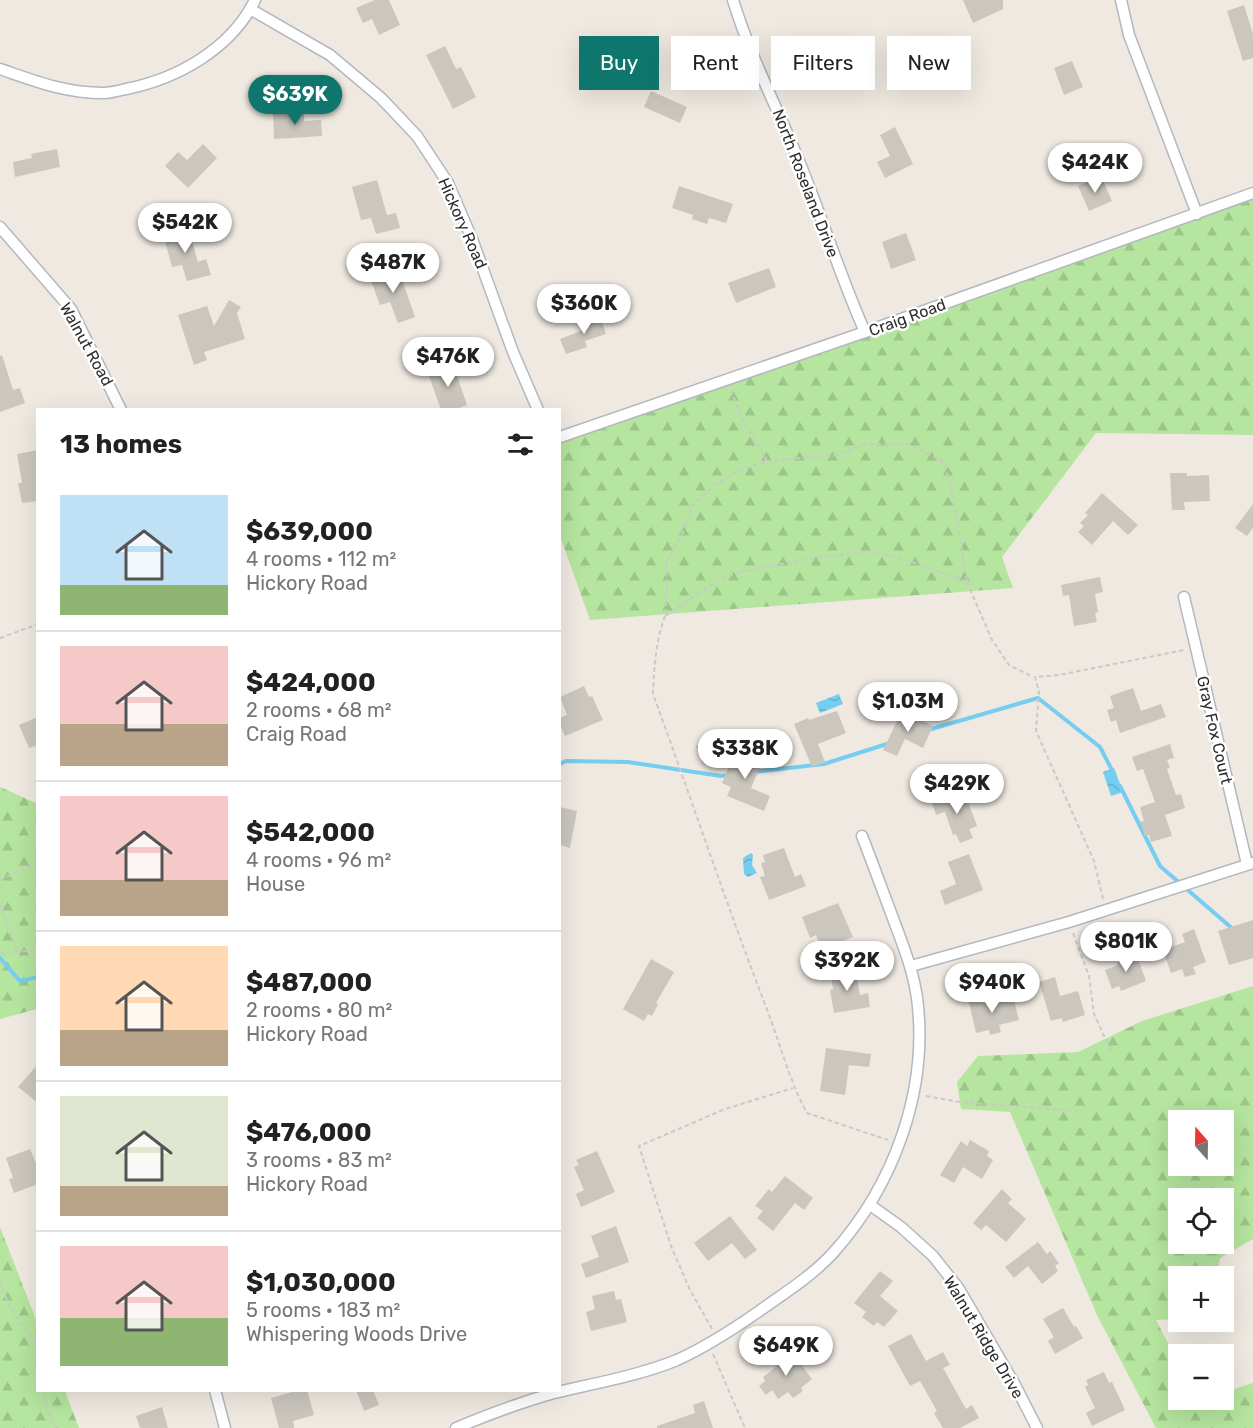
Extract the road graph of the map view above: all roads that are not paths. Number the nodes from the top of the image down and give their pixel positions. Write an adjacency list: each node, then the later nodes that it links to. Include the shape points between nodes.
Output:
1 (734, 0): 8 (street, North Roseland Drive, via 742,30)
2 (1121, 0): 6 (street, via 1129,35)
3 (253, 4): 4 (street, via 214,49 186,68 146,85 104,93 53,88); 10 (street, Hickory Road, via 330,55 381,98 417,136 448,183)
4 (0, 69)
5 (1253, 193): 6 (street, Craig Road)
6 (1197, 214): 8 (street, Craig Road)
7 (0, 227): 9 (street, Walnut Road, via 71,309)
8 (866, 332): 11 (street, Craig Road)
9 (121, 408)
10 (537, 408)
11 (561, 437)
12 (1184, 597): 14 (street, Gray Fox Court)
13 (862, 836): 15 (street)
14 (1250, 864): 15 (street)
15 (912, 966): 16 (street, via 919,1039 914,1094 893,1160)
16 (870, 1205): 17 (street, via 832,1254 792,1288 714,1342 642,1372); 22 (street, Walnut Ridge Drive, via 933,1256 959,1289)
17 (561, 1390)
18 (216, 1392): 20 (street)
19 (551, 1392): 21 (street)
20 (225, 1428)
21 (456, 1428)
22 (1037, 1428)

